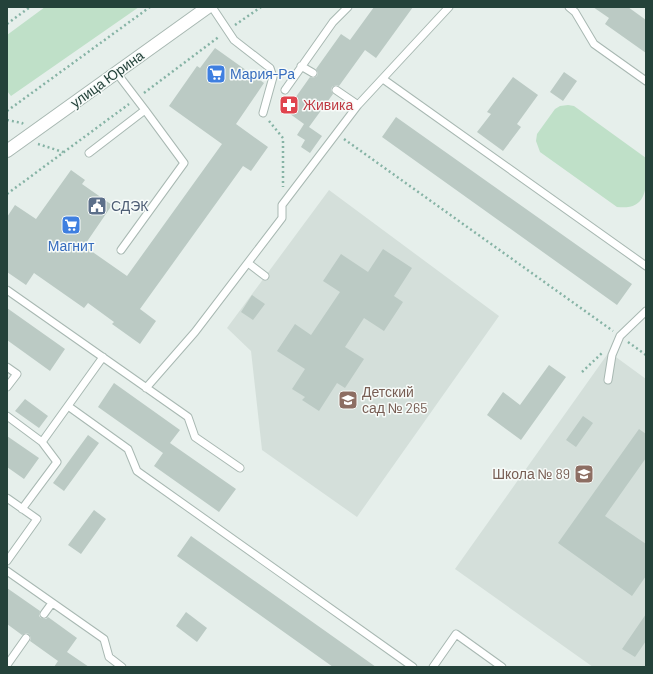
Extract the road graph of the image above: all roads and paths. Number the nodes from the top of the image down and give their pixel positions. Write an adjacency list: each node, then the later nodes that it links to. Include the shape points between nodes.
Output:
1 (30, 7): 8 (path)
2 (150, 7): 18 (path)
3 (208, 7): 10 (street, улица Юрина)
4 (212, 7): 19 (lane, via 234,40 270,68 273,77)
5 (348, 7): 9 (lane, via 333,22)
6 (449, 7): 12 (lane)
7 (569, 7): 13 (lane, via 575,12 594,44)
8 (7, 24)
9 (302, 66): 11 (lane); 14 (lane)
10 (116, 72): 17 (lane); 21 (street, улица Юрина)
11 (312, 73)
12 (383, 79): 16 (lane); 26 (lane)
13 (646, 81)
14 (284, 90)
15 (336, 90): 16 (lane)
16 (358, 105): 20 (lane)
17 (145, 110): 22 (lane); 24 (lane, via 184,163)
18 (7, 111)
19 (263, 113): 23 (path, via 284,138)
20 (337, 134): 23 (lane); 30 (path)
21 (7, 151)
22 (90, 153)
23 (282, 205): 25 (lane, via 282,218)
24 (122, 250)
25 (248, 263): 27 (lane); 36 (lane, via 195,332)
26 (646, 266)
27 (265, 276)
28 (7, 290): 32 (lane)
29 (646, 311): 30 (lane)
30 (620, 336): 31 (path); 34 (lane, via 612,355)
31 (646, 355)
32 (103, 357): 36 (lane); 37 (lane)
33 (7, 367): 35 (lane, via 17,374)
34 (608, 380)
35 (7, 387)
36 (146, 388): 40 (lane, via 188,417 195,437)
37 (68, 406): 39 (lane); 50 (lane, via 128,449 137,471)
38 (7, 416): 39 (lane)
39 (42, 442): 42 (lane, via 57,462)
40 (240, 468)
41 (7, 498): 42 (lane)
42 (22, 509): 43 (lane, via 37,519)
43 (7, 561)
44 (7, 572): 45 (lane)
45 (52, 603): 46 (lane); 49 (lane, via 104,639 109,657)
46 (44, 614)
47 (26, 638): 48 (lane)
48 (7, 665)
49 (122, 667)
50 (413, 667)
51 (433, 667): 52 (lane, via 456,634)
52 (502, 667)

